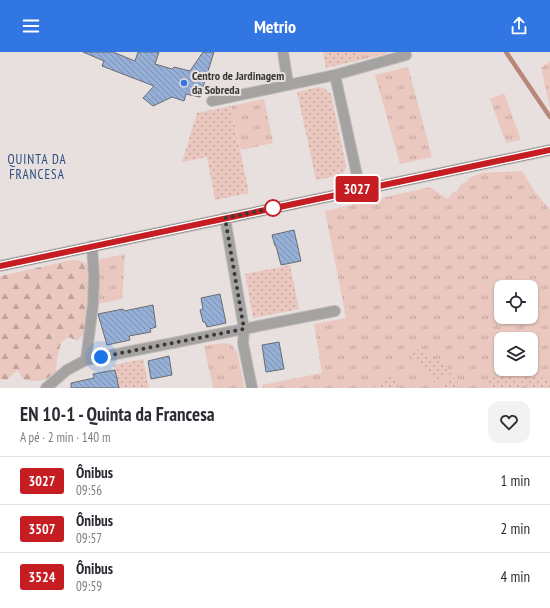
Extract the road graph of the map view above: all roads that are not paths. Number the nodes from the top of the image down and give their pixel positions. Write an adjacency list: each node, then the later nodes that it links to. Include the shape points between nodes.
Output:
1 (283, 52): 4 (street)
2 (405, 54): 3 (street)
3 (335, 75): 4 (street); 7 (street)
4 (288, 84): 5 (street)
5 (212, 101)
6 (550, 150): 7 (main road)
7 (360, 189): 8 (main road)
8 (225, 218): 9 (main road); 12 (street)
9 (92, 246): 10 (main road); 13 (street, via 93,304)
10 (0, 266)
11 (335, 311): 12 (street)
12 (244, 329): 13 (street); 15 (street, via 243,343)
13 (86, 360): 14 (street, via 66,370)
14 (46, 388)
15 (252, 388)

